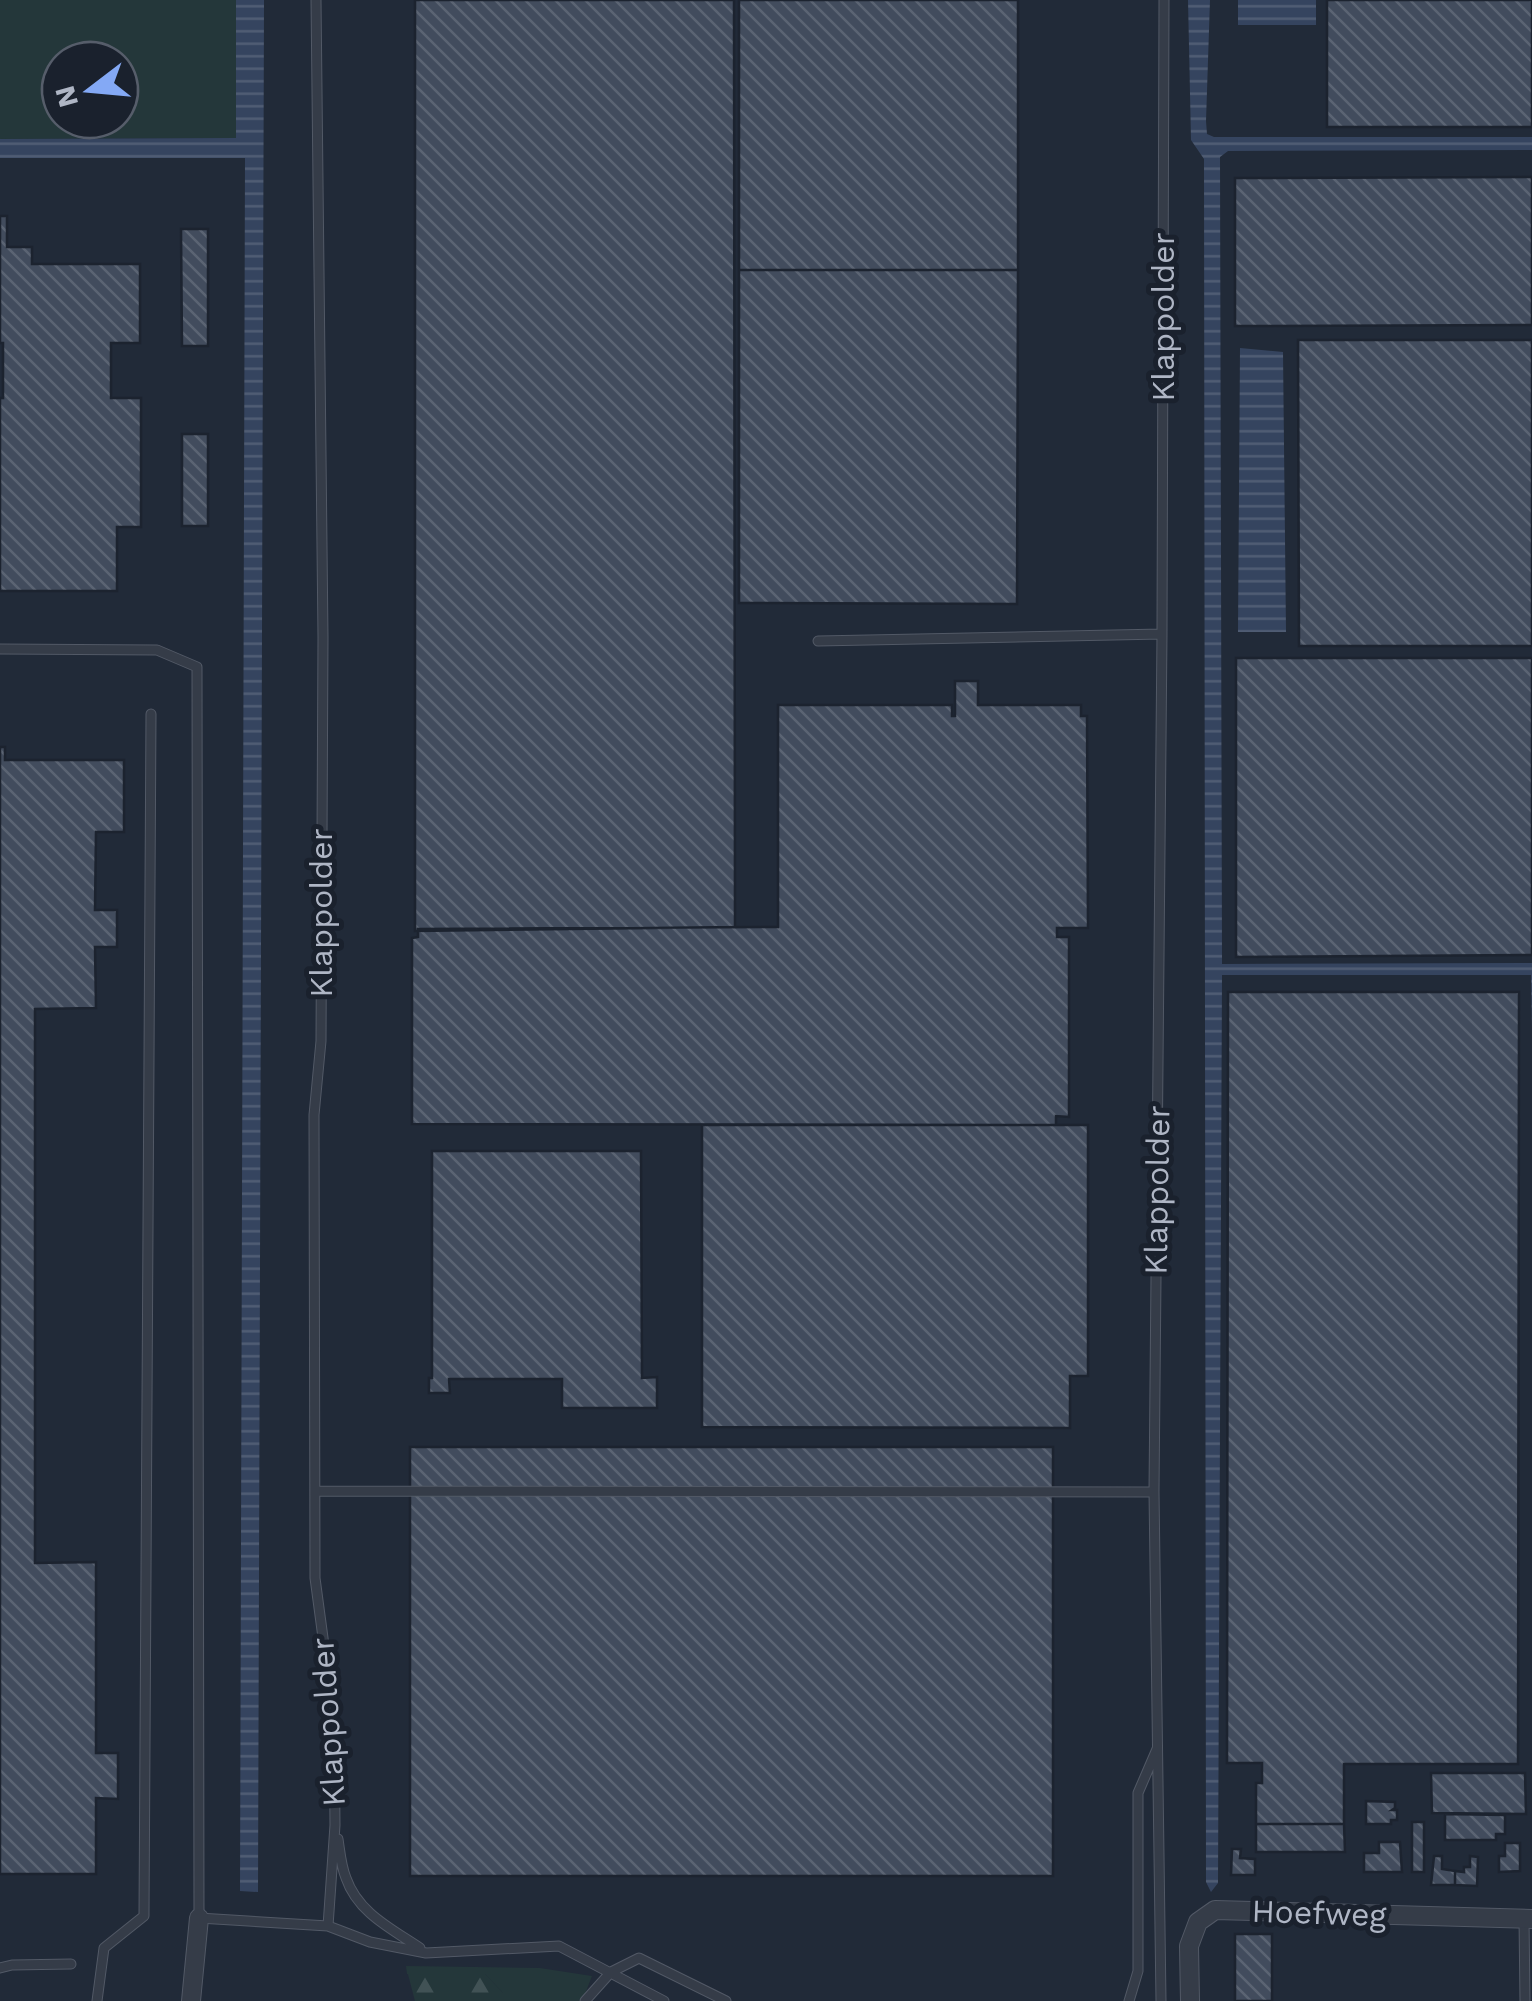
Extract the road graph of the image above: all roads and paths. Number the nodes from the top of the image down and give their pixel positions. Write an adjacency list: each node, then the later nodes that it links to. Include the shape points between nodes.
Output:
1 (316, 0): 7 (lane, Klappolder, via 323,656)
2 (1164, 0): 3 (lane, Klappolder)
3 (1162, 634): 4 (lane); 8 (lane, Klappolder)
4 (818, 641)
5 (0, 649): 11 (lane, via 157,650 197,667)
6 (151, 714): 18 (lane, via 144,1916 104,1948)
7 (315, 1490): 8 (lane); 10 (lane, Klappolder, via 315,1578 334,1720)
8 (1154, 1492): 9 (lane, Klappolder)
9 (1158, 1746): 23 (lane, Klappolder, via 1138,1793 1138,1971); 24 (lane, Klappolder)
10 (335, 1825): 13 (lane, Klappolder); 14 (lane, Klappolder, via 354,1898)
11 (199, 1918): 13 (lane); 19 (street)
12 (1528, 1919): 25 (street, Hoefweg, via 1215,1910 1198,1922 1189,1946); 26 (lane, Hoefweg)
13 (328, 1926): 14 (lane)
14 (426, 1952): 17 (lane, via 559,1946)
15 (71, 1964): 16 (lane)
16 (0, 1968)
17 (612, 1972): 20 (lane); 21 (lane); 22 (lane, via 639,1958)
18 (97, 2001)
19 (191, 2001)
20 (585, 2001)
21 (664, 2001)
22 (726, 2001)
23 (1129, 2001)
24 (1161, 2001)
25 (1190, 2001)
26 (1525, 2001)

